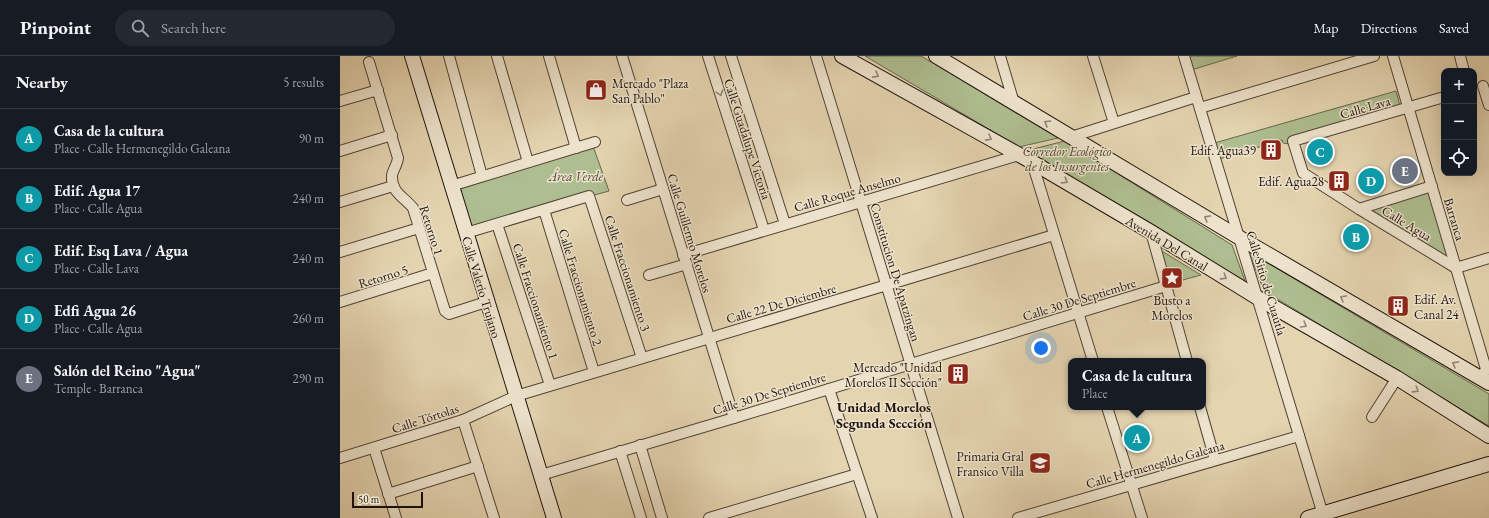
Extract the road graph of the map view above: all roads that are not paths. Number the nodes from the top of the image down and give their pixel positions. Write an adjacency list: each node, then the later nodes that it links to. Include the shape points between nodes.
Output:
1 (412, 56): 40 (main road, Calle Valerio Trujano)
2 (449, 56): 38 (street)
3 (497, 56): 35 (street)
4 (549, 56): 32 (street)
5 (622, 56): 42 (street, Calle Guillermo Morelos)
6 (708, 56): 51 (street, Calle Guadalupe Victoria, one-way to 51)
7 (731, 56): 49 (street, Calle Guadalupe Victoria)
8 (816, 56): 45 (street, Constitucion De Apatzingan)
9 (842, 56): 34 (main road, Avenida Del Canal, one-way to 34)
10 (936, 56): 24 (main road)
11 (1000, 56): 24 (street)
12 (1093, 56): 28 (street)
13 (1184, 56): 21 (street, Calle Sitio de Cuautla)
14 (1374, 56): 26 (street)
15 (1393, 56): 27 (street, Barranca)
16 (1460, 56): 18 (street)
17 (369, 62): 20 (street)
18 (1463, 68)
19 (1482, 86): 25 (street)
20 (378, 90): 23 (street); 29 (street)
21 (1196, 97): 26 (street, Calle Sitio de Cuautla); 28 (street)
22 (1441, 98): 27 (street, Calle Lava)
23 (340, 101)
24 (1014, 103): 30 (main road, one-way to 24)
25 (1489, 105)
26 (1200, 108): 55 (street, Calle Sitio de Cuautla)
27 (1408, 108): 37 (street, Calle Lava, via 1294,141); 41 (street, Barranca)
28 (1114, 123): 30 (street)
29 (392, 135): 33 (street); 39 (street, via 398,158 392,174)
30 (1071, 137): 55 (main road, one-way to 30)
31 (595, 142): 32 (street)
32 (576, 148): 35 (street)
33 (340, 151)
34 (1019, 155): 36 (main road, Avenida Del Canal); 45 (street, Calle Roque Anselmo)
35 (528, 162): 38 (street)
36 (1032, 162): 52 (main road, Avenida Del Canal, one-way to 52); 54 (street)
37 (1303, 173): 46 (street, Calle Agua)
38 (482, 176): 40 (street)
39 (393, 186): 44 (street); 50 (street, Retorno 1, via 397,194 407,200 413,208)
40 (451, 186): 53 (main road, Calle Valerio Trujano)
41 (1432, 186): 46 (street); 59 (street, Barranca)
42 (663, 189): 43 (street); 58 (street, Calle Guillermo Morelos)
43 (627, 200)
44 (340, 202)
45 (861, 202): 49 (street, Calle Roque Anselmo); 62 (street, Constitucion De Apatzingan)
46 (1359, 209): 59 (street, Calle Agua)
47 (544, 210): 48 (street); 69 (street, Calle Fraccionamiento 3, via 589,196); 73 (street, Calle Fraccionamiento 2)
48 (497, 224): 53 (street); 76 (street, Calle Fraccionamiento 1)
49 (785, 224): 51 (street, Calle Roque Anselmo)
50 (419, 228): 56 (street); 60 (street, Retorno 1)
51 (764, 230): 58 (street, Calle Roque Anselmo)
52 (1151, 232): 63 (street); 64 (main road, Avenida Del Canal, one-way to 64)
53 (466, 233): 66 (main road, Calle Valerio Trujano)
54 (1054, 235): 62 (street, Calle 22 De Diciembre); 67 (street)
55 (1240, 238): 64 (street, Calle Sitio de Cuautla); 75 (main road, one-way to 55)
56 (340, 252)
57 (1489, 258): 59 (street)
58 (685, 259): 61 (street, Calle Roque Anselmo); 68 (street, Calle Guillermo Morelos)
59 (1456, 268): 75 (street, Barranca, via 1486,369)
60 (433, 273): 65 (street, Retorno 5); 66 (street, Retorno 1, via 445,311 449,314)
61 (649, 275)
62 (887, 286): 68 (street, Calle 22 De Diciembre); 72 (street, Constitucion De Apatzingan)
63 (1166, 286): 67 (street, Calle 30 De Septiembre); 71 (street)
64 (1258, 298): 74 (main road, Avenida Del Canal, one-way to 74); 84 (street, Calle Sitio de Cuautla)
65 (340, 302)
66 (486, 302): 78 (main road, Calle Valerio Trujano)
67 (1078, 313): 70 (street); 72 (street, Calle 30 De Septiembre)
68 (709, 338): 69 (street, Calle 22 De Diciembre); 82 (street, Calle Guillermo Morelos)
69 (642, 358): 73 (street, Calle 22 De Diciembre)
70 (1092, 358)
71 (1186, 358)
72 (911, 364): 77 (street, Calle 30 De Septiembre); 105 (street, Constitucion De Apatzingan)
73 (594, 372): 76 (street, Calle 22 De Diciembre)
74 (1397, 378): 81 (street); 85 (main road, Avenida Del Canal, one-way to 85)
75 (1485, 381)
76 (550, 386): 78 (street, Calle 22 De Diciembre)
77 (829, 389): 82 (street, Calle 30 De Septiembre); 93 (street)
78 (516, 396): 83 (street, Calle Tórtolas); 94 (main road, Calle Valerio Trujano)
79 (1108, 410): 95 (street)
80 (1201, 410): 90 (street)
81 (1372, 417)
82 (734, 418): 86 (street, Calle 30 De Septiembre)
83 (463, 420): 87 (street, Calle Tórtolas); 92 (street)
84 (1299, 436): 90 (street, Calle Hermenegildo Galeana); 97 (street, Calle Sitio de Cuautla)
85 (1489, 436)
86 (640, 445): 88 (street, Calle 30 De Septiembre); 102 (street)
87 (374, 448): 89 (street, Calle Tórtolas); 96 (street)
88 (620, 451): 94 (street, Calle 30 De Septiembre); 101 (street)
89 (340, 458)
90 (1215, 460): 95 (street, Calle Hermenegildo Galeana)
91 (1489, 464): 97 (main road)
92 (478, 466): 96 (street); 99 (street)
93 (857, 474): 103 (street); 104 (street)
94 (541, 475): 100 (main road, Calle Valerio Trujano)
95 (1131, 485): 106 (street, Calle Hermenegildo Galeana); 107 (street)
96 (388, 494): 98 (street)
97 (1324, 516): 108 (main road)
98 (396, 518)
99 (494, 518)
100 (554, 518)
101 (640, 518)
102 (662, 518)
103 (709, 518)
104 (872, 518)
105 (958, 518)
106 (1018, 518)
107 (1142, 518)
108 (1308, 518)

